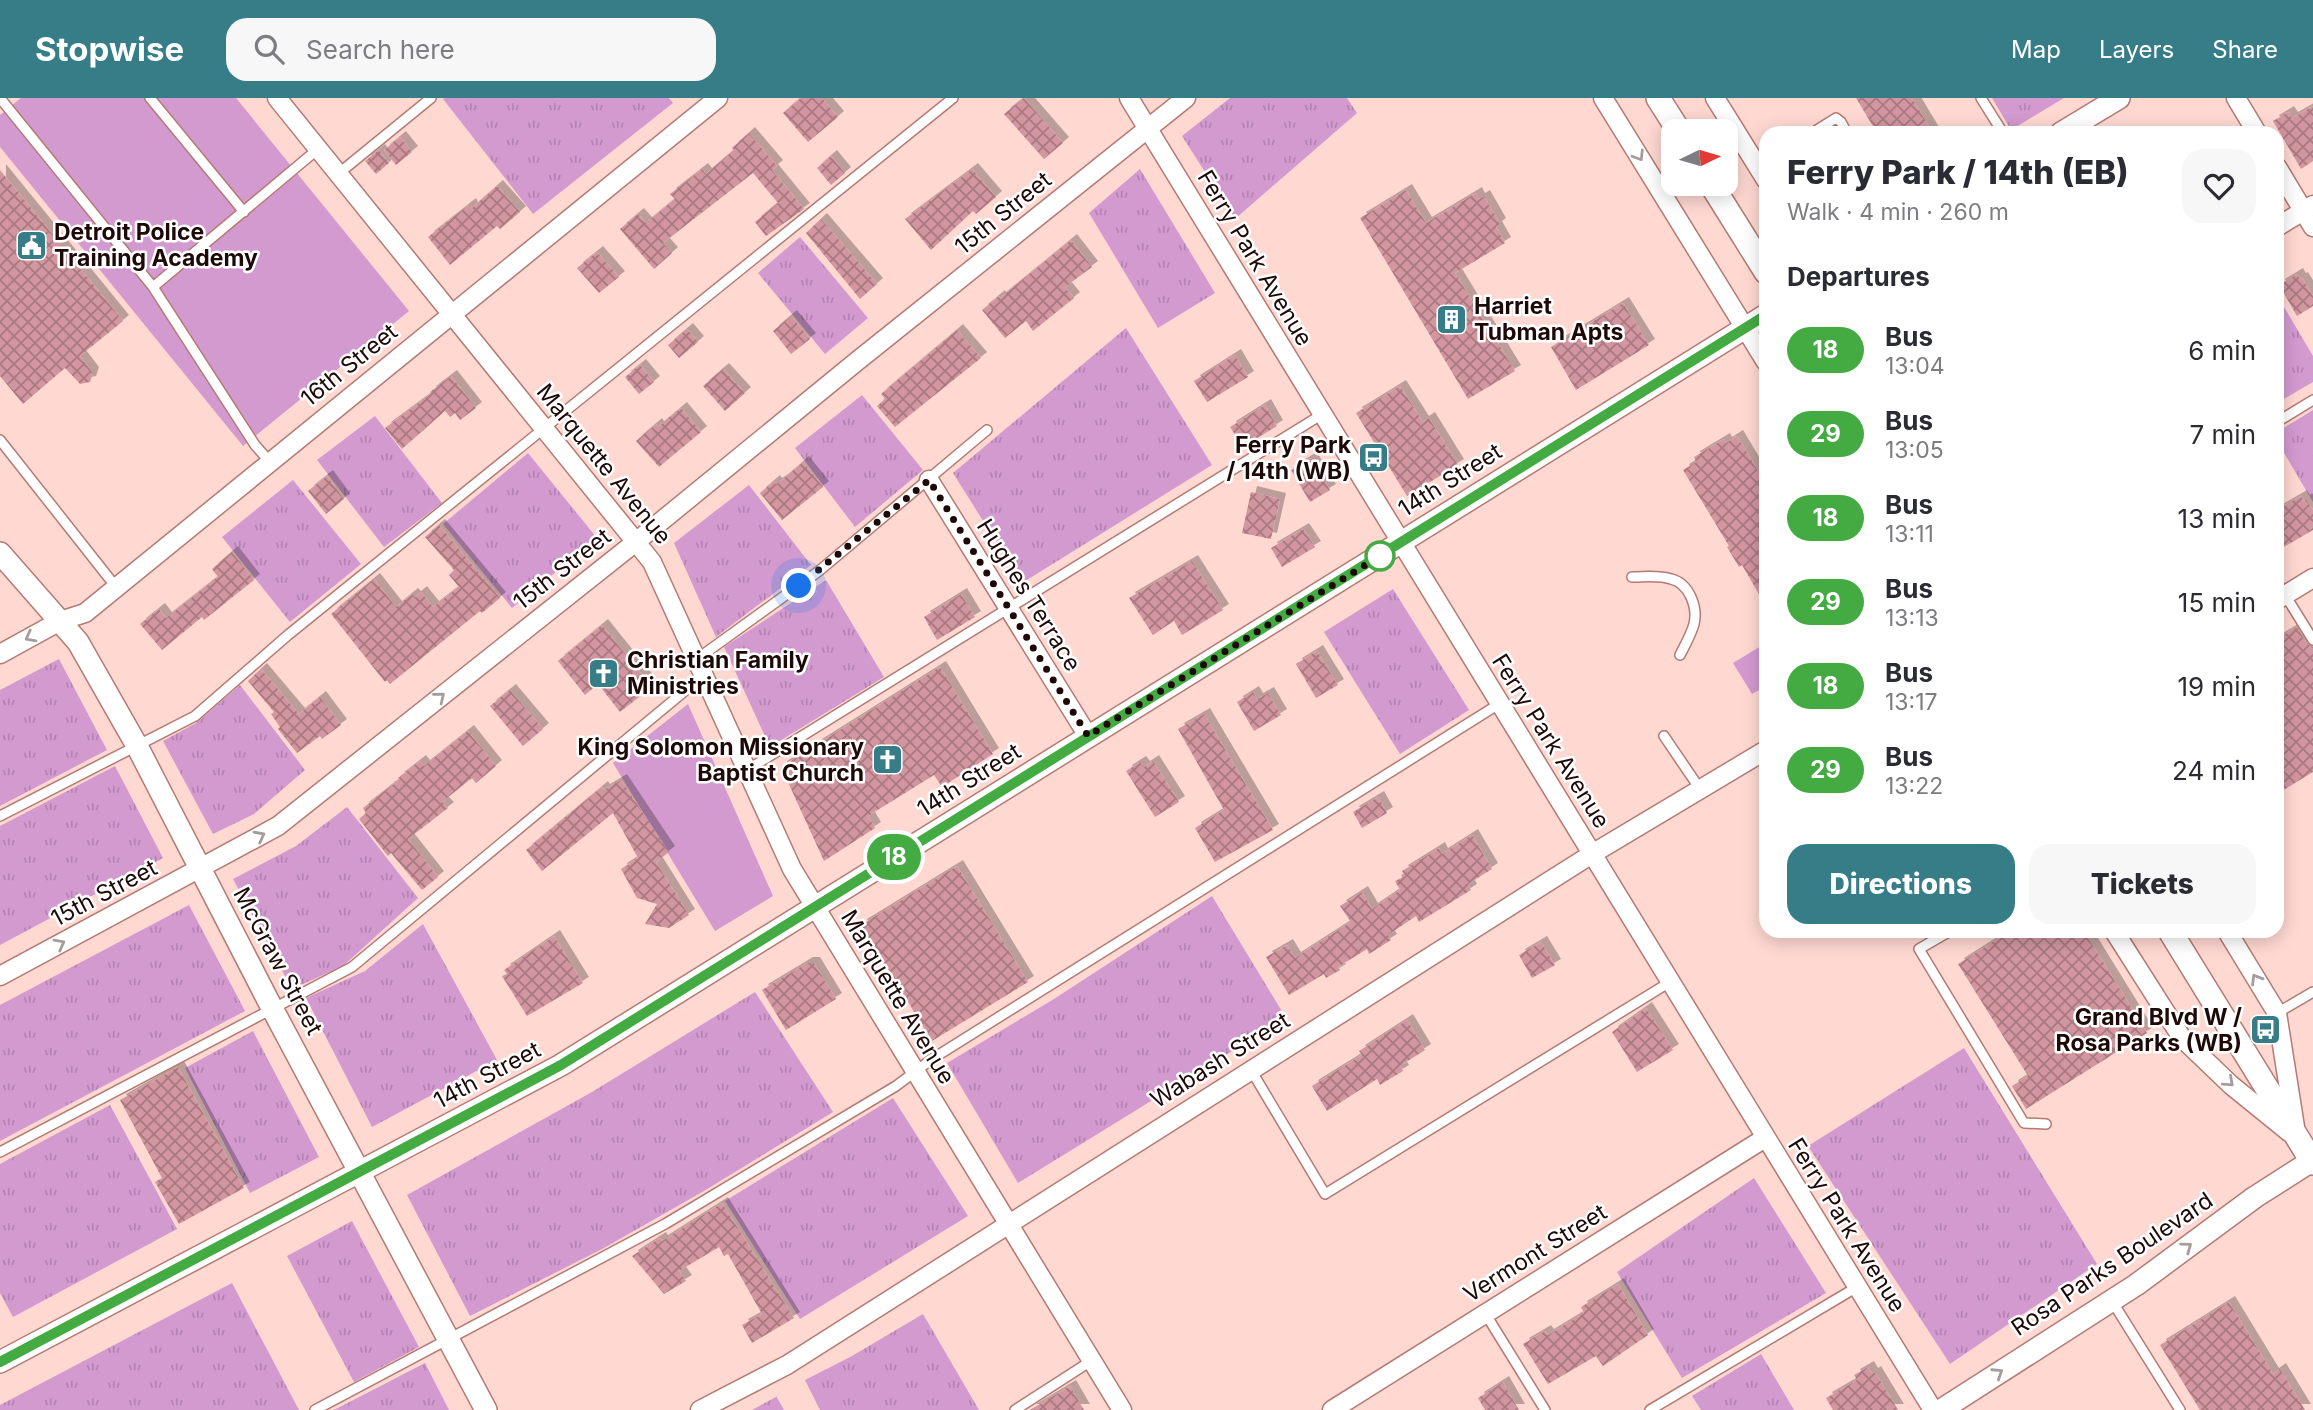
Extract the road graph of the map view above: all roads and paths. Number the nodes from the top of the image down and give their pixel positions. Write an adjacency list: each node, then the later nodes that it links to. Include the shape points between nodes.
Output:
1 (0, 98): 32 (lane)
2 (150, 98): 28 (lane)
3 (277, 98): 22 (street, Marquette Avenue)
4 (431, 98): 24 (lane)
5 (718, 98): 33 (street, 16th Street)
6 (953, 98): 40 (lane)
7 (1129, 98): 21 (street, Ferry Park Avenue)
8 (1186, 98): 21 (street, 15th Street)
9 (1603, 98): 35 (street, one-way to 35)
10 (1658, 98): 15 (main road)
11 (1715, 98): 23 (street)
12 (1981, 98): 18 (lane)
13 (2119, 98): 19 (street)
14 (2236, 98): 20 (street)
15 (1671, 119)
16 (1823, 126): 17 (lane, via 1836,118)
17 (1842, 126)
18 (1999, 126)
19 (2073, 126)
20 (2253, 126)
21 (1147, 129): 38 (street, Ferry Park Avenue); 45 (street, 15th Street)
22 (318, 149): 24 (street, Marquette Avenue); 28 (lane)
23 (1759, 164)
24 (338, 174): 33 (street, Marquette Avenue)
25 (2284, 176): 27 (street)
26 (1718, 196): 31 (main road)
27 (2308, 208): 29 (street); 30 (street)
28 (244, 212): 32 (lane)
29 (2284, 223)
30 (2313, 227)
31 (1759, 261)
32 (153, 287): 43 (lane)
33 (450, 314): 40 (street, Marquette Avenue); 43 (street, 16th Street)
34 (1759, 320): 35 (street, 14th Street)
35 (1745, 329): 36 (street); 46 (street, 14th Street)
36 (1759, 351)
37 (2313, 400): 39 (lane)
38 (1321, 415): 46 (street, Ferry Park Avenue); 53 (lane)
39 (2284, 418)
40 (545, 428): 45 (street, Marquette Avenue); 62 (lane, via 195,716)
41 (987, 430): 44 (lane)
42 (0, 440): 50 (lane)
43 (270, 462): 50 (street, 16th Street)
44 (929, 480): 53 (street, Hughes Terrace); 58 (lane)
45 (637, 541): 58 (street, Marquette Avenue, via 652,562); 68 (street, 15th Street, one-way to 45, via 278,826)
46 (1400, 543): 59 (street, Ferry Park Avenue); 60 (street, 14th Street)
47 (0, 553): 54 (street, McGraw Street)
48 (1632, 578): 57 (lane, via 1672,579 1689,593 1694,623)
49 (2313, 578): 51 (street)
50 (116, 587): 54 (street, 16th Street, via 85,613)
51 (2284, 590)
52 (2284, 599): 55 (lane)
53 (1008, 608): 60 (street, Hughes Terrace); 64 (lane)
54 (60, 621): 56 (street, 16th Street, one-way to 56); 62 (street, McGraw Street, via 78,642)
55 (2313, 640)
56 (0, 654)
57 (1680, 655)
58 (701, 667): 64 (street, Marquette Avenue); 77 (lane, via 352,967)
59 (1499, 704): 67 (street, Ferry Park Avenue); 80 (lane)
60 (1088, 736): 69 (street, 14th Street)
61 (1664, 736): 65 (lane)
62 (136, 744): 66 (lane); 68 (street, McGraw Street)
63 (1759, 754): 65 (street, Wabash Street)
64 (747, 770): 69 (street, Marquette Avenue)
65 (1700, 789): 67 (street, Wabash Street)
66 (0, 816)
67 (1592, 854): 75 (street, Ferry Park Avenue); 79 (street, Wabash Street)
68 (200, 869): 74 (street, 15th Street, one-way to 68); 77 (street, McGraw Street)
69 (815, 908): 80 (street, Marquette Avenue); 86 (street, 14th Street, via 561,1065)
70 (1938, 938): 81 (lane, via 1919,949 2024,1124)
71 (2118, 938): 83 (street, one-way to 83, via 2182,1038)
72 (2174, 938): 83 (main road)
73 (2231, 938): 78 (street, one-way to 73)
74 (0, 976)
75 (1670, 982): 79 (lane, via 1325,1195); 82 (street, Ferry Park Avenue)
76 (2313, 992): 78 (lane)
77 (272, 1008): 84 (lane); 86 (street, McGraw Street)
78 (2277, 1013): 83 (street)
79 (1251, 1070): 87 (street, Wabash Street)
80 (914, 1071): 87 (street, Marquette Avenue); 91 (lane, via 665,1224)
81 (2046, 1124)
82 (1765, 1138): 88 (street, Ferry Park Avenue); 90 (street, Vermont Street)
83 (2296, 1138): 85 (main road)
84 (0, 1152)
85 (2313, 1163): 89 (street, Rosa Parks Boulevard, one-way to 85, via 2255,1197)
86 (360, 1172): 91 (street, McGraw Street); 93 (street, 14th Street)
87 (1008, 1224): 92 (street, Marquette Avenue); 96 (street, Wabash Street, via 787,1365)
88 (1857, 1287): 101 (lane); 102 (street, Ferry Park Avenue)
89 (2111, 1299): 103 (street, Rosa Parks Boulevard, one-way to 89); 104 (lane)
90 (1485, 1313): 99 (street, Vermont Street); 100 (lane)
91 (449, 1339): 94 (lane); 95 (street, McGraw Street)
92 (1091, 1361): 97 (lane); 98 (street, Marquette Avenue)
93 (0, 1363)
94 (314, 1410)
95 (486, 1410)
96 (700, 1410)
97 (1014, 1410)
98 (1122, 1410)
99 (1332, 1410)
100 (1545, 1410)
101 (1650, 1410)
102 (1933, 1410)
103 (1941, 1410)
104 (2180, 1410)

